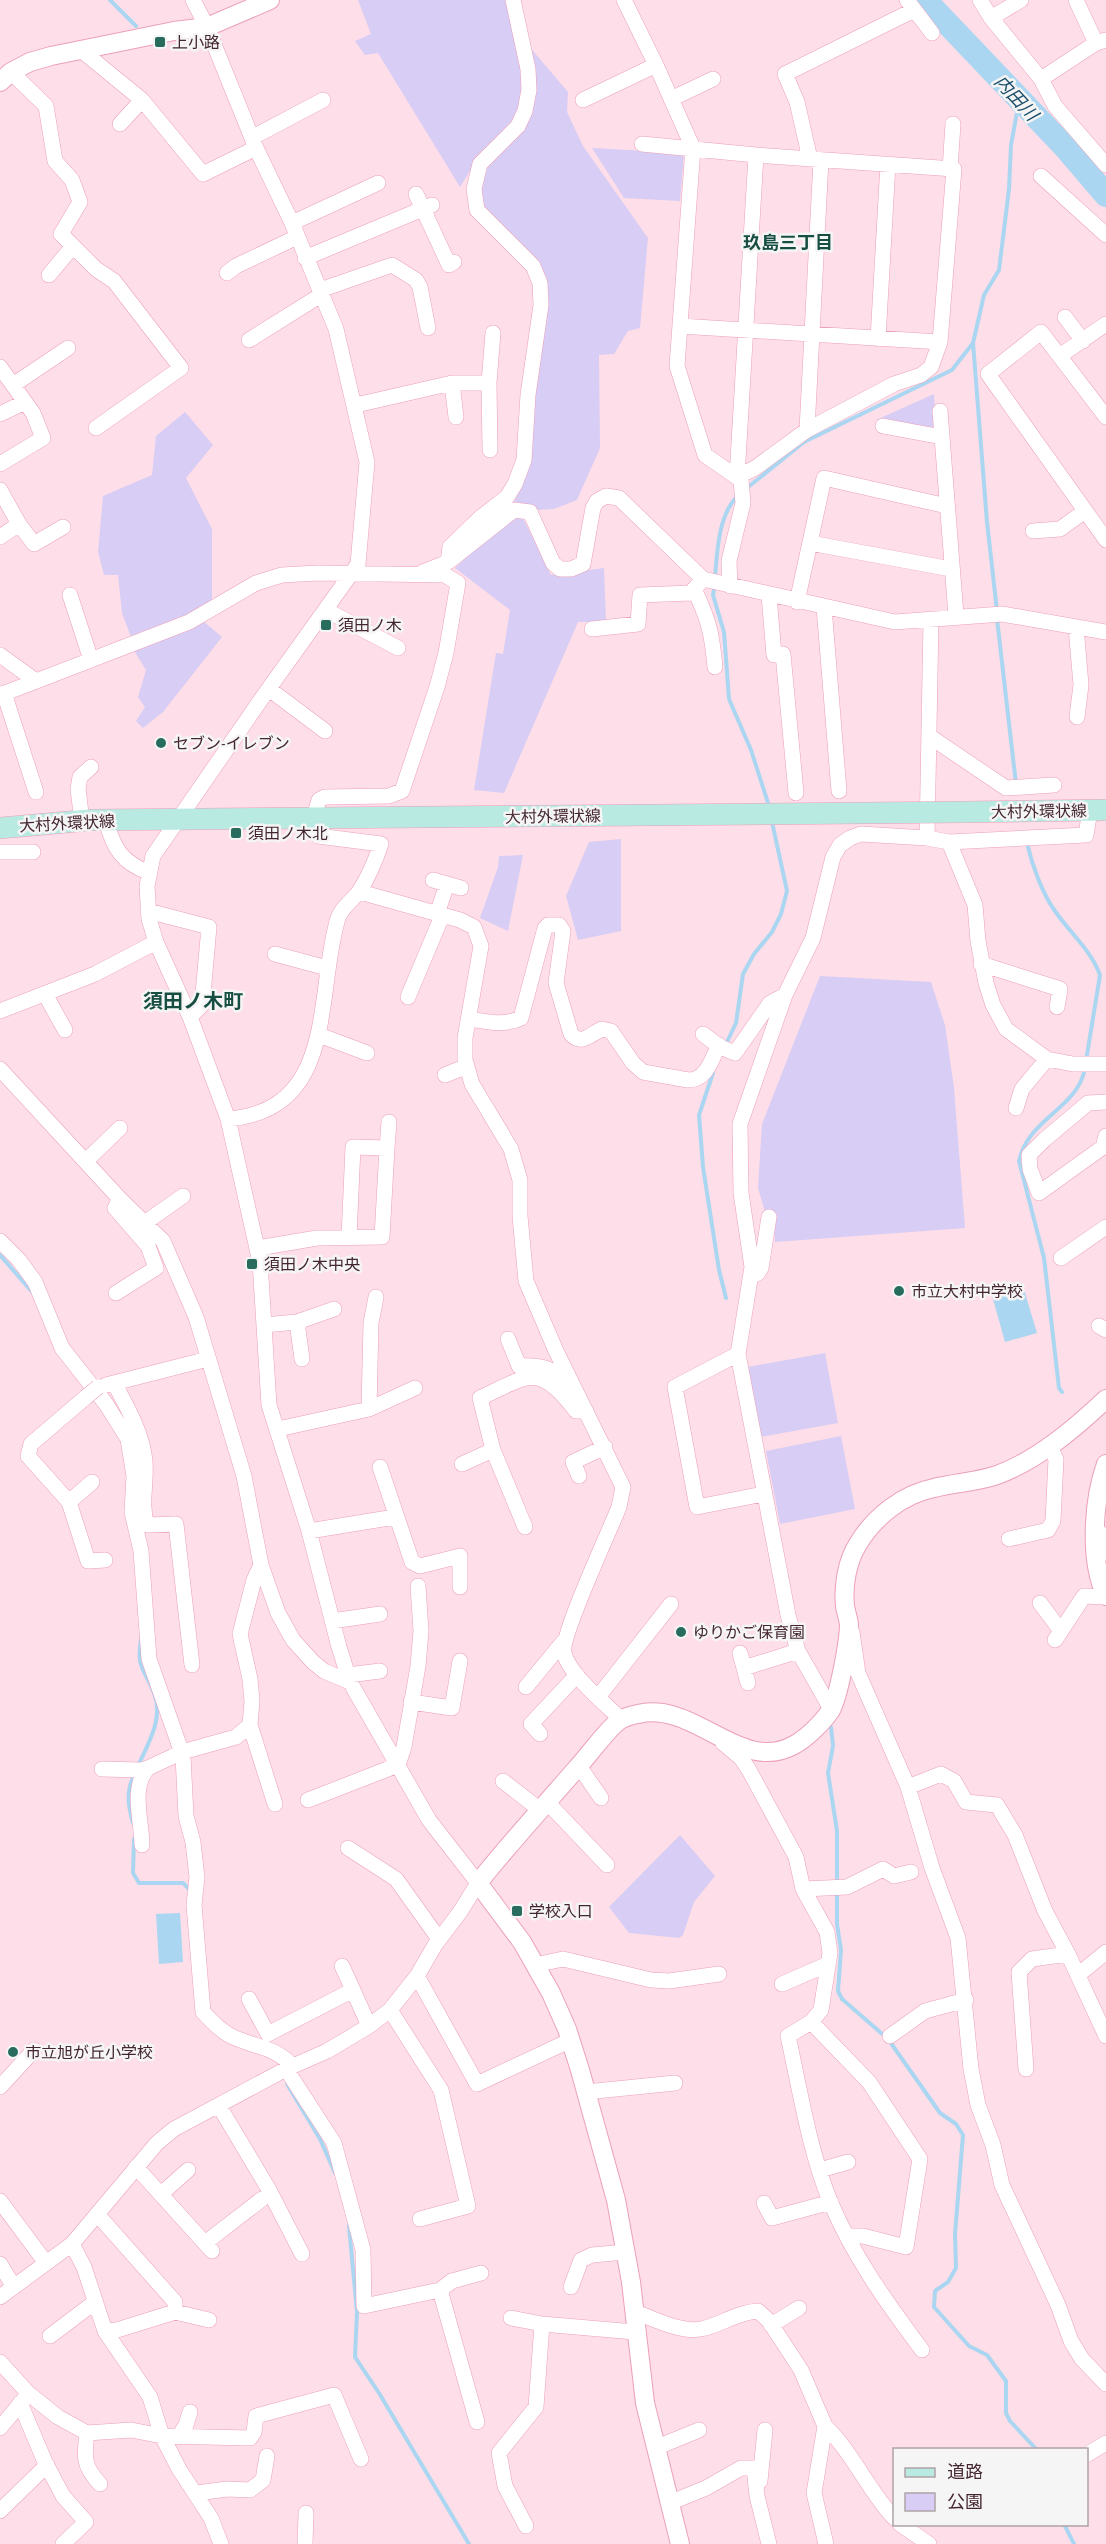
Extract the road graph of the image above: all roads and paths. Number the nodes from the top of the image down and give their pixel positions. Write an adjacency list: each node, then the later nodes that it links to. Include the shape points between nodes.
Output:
1 (193, 0): 10 (street)
2 (270, 0): 10 (street)
3 (513, 0): 83 (street, via 528,69 525,111 518,126 480,164 474,189 477,210 532,266 540,284 524,460 507,497 450,547)
4 (980, 0): 9 (street)
5 (1021, 0): 9 (street)
6 (1076, 0): 12 (street)
7 (628, 1): 14 (street)
8 (911, 5): 11 (street); 28 (street, via 785,74)
9 (991, 18): 17 (street)
10 (207, 27): 13 (street); 24 (street)
11 (932, 33)
12 (1101, 42): 17 (street)
13 (81, 50): 15 (street, via 30,62); 19 (street)
14 (656, 65): 18 (street); 21 (street)
15 (6, 77): 38 (street, via 46,106 55,161 72,180 80,202 61,234)
16 (713, 79): 18 (street)
17 (1041, 79): 30 (street, via 1055,106)
18 (671, 99): 26 (street)
19 (142, 100): 22 (street); 24 (street, via 203,174)
20 (323, 100): 24 (street)
21 (583, 100)
22 (120, 124)
23 (953, 124): 31 (street)
24 (254, 143): 36 (street)
25 (642, 144): 26 (street)
26 (693, 148): 27 (street); 46 (street)
27 (756, 155): 28 (street); 48 (street)
28 (815, 159): 29 (street); 50 (street)
29 (888, 164): 31 (street); 51 (street)
30 (1106, 165)
31 (950, 169): 53 (street, via 954,169)
32 (1041, 176): 37 (street)
33 (378, 183): 36 (street)
34 (416, 194): 35 (street)
35 (427, 207): 39 (street); 40 (street, via 449,265)
36 (295, 230): 39 (street); 41 (street)
37 (1106, 235)
38 (73, 246): 42 (street); 68 (street, via 114,281 181,368 114,425)
39 (305, 258): 43 (street)
40 (454, 262)
41 (227, 273)
42 (50, 275)
43 (321, 293): 47 (street, via 393,265 420,287); 54 (street, via 253,337); 62 (street, via 336,329)
44 (1065, 316): 52 (street)
45 (1106, 324): 52 (street)
46 (680, 326): 48 (street); 73 (street, via 677,366 705,455)
47 (428, 328)
48 (746, 331): 50 (street); 73 (street)
49 (493, 333): 59 (street)
50 (811, 335): 51 (street); 69 (street)
51 (878, 339): 53 (street)
52 (1083, 341): 56 (street)
53 (940, 342): 69 (street, via 931,367 921,375 894,384)
54 (266, 347)
55 (68, 348): 60 (street)
56 (1061, 355): 66 (street); 76 (street, via 1041,332 984,374)
57 (0, 367): 60 (street)
58 (452, 383): 59 (street); 62 (street); 65 (street)
59 (489, 383): 71 (street)
60 (13, 385): 61 (street)
61 (25, 402): 64 (street); 72 (street, via 43,438)
62 (356, 405): 85 (street, via 367,462 358,564)
63 (940, 411): 70 (street)
64 (0, 414)
65 (456, 417)
66 (1106, 417)
67 (883, 426): 70 (street)
68 (96, 428)
69 (807, 430): 73 (street)
70 (942, 437): 75 (street)
71 (490, 450)
72 (0, 464)
73 (739, 478): 87 (street, via 743,503 729,561)
74 (0, 490): 77 (street)
75 (946, 506): 82 (street, via 824,478); 84 (street)
76 (1085, 511): 79 (street, via 1060,529); 81 (street)
77 (19, 524): 78 (street, via 34,544); 80 (street)
78 (63, 527)
79 (1033, 531)
80 (0, 537)
81 (1106, 540)
82 (810, 543): 84 (street); 90 (street)
83 (448, 562): 86 (street); 87 (street, via 506,514 522,510 530,512 553,563 560,569 583,564 593,508 606,496 619,498)
84 (951, 569): 93 (street)
85 (351, 574): 86 (street); 92 (street); 100 (street, via 282,575 256,583 189,622)
86 (417, 574): 114 (street, via 445,575 458,583 437,687 402,791 389,796 325,797 319,801)
87 (712, 584): 89 (street); 96 (street, via 692,593 640,595 638,624); 101 (street, via 708,618)
88 (70, 595): 100 (street)
89 (769, 595): 90 (street); 112 (street, via 774,655 783,654)
90 (798, 602): 91 (street)
91 (824, 607): 94 (street, via 895,622); 110 (street)
92 (326, 610): 98 (street); 103 (street)
93 (962, 615): 94 (street); 95 (street, via 1002,614)
94 (931, 620): 107 (street)
95 (1076, 627): 97 (street); 105 (street, via 1081,685)
96 (592, 628)
97 (1106, 632)
98 (398, 648)
99 (0, 656): 102 (street)
100 (91, 660): 102 (street)
101 (714, 667)
102 (36, 681): 104 (street)
103 (269, 689): 106 (street); 117 (street)
104 (2, 694): 111 (street)
105 (1077, 717)
106 (325, 731)
107 (929, 736): 109 (street, via 1006,788); 119 (street)
108 (91, 767): 116 (street, via 80,777)
109 (1054, 785)
110 (839, 791)
111 (36, 792)
112 (796, 793)
113 (1098, 810): 114 (main road, 大村外環状線, bridge); 120 (street, via 1086,835)
114 (314, 818): 117 (main road, 大村外環状線); 125 (street, via 318,836 381,844)
115 (106, 820): 116 (main road, 大村外環状線); 117 (main road, 大村外環状線); 123 (street, via 111,841 122,858)
116 (82, 821): 118 (main road, 大村外環状線)
117 (176, 821): 123 (street, via 153,856)
118 (0, 828)
119 (927, 838): 120 (street); 133 (street, via 861,834 840,845 832,857 813,938)
120 (949, 842): 130 (street, via 975,905)
121 (0, 852): 122 (street)
122 (33, 852)
123 (150, 873): 126 (street)
124 (447, 884): 127 (street)
125 (360, 892): 127 (street); 131 (street, via 338,916)
126 (148, 911): 128 (street); 137 (street, via 209,927 202,1005)
127 (439, 915): 134 (street); 138 (street, via 474,927 481,946)
128 (156, 942): 132 (street, via 95,974); 137 (street)
129 (275, 954): 131 (street)
130 (981, 964): 135 (street, via 1060,989); 144 (street, via 993,1005 1006,1029)
131 (327, 968): 141 (street)
132 (45, 994): 136 (street); 139 (street)
133 (785, 995): 142 (street, via 770,1003 735,1053); 166 (street, via 740,1124 741,1193)
134 (408, 997)
135 (1058, 1007)
136 (0, 1011)
137 (190, 1017): 151 (street)
138 (469, 1019): 142 (street, via 495,1023 521,1018 545,928 559,925 563,931 556,983 575,1038 585,1039 598,1030 606,1030 615,1035 643,1072 688,1080 704,1075); 146 (street, via 465,1038)
139 (65, 1030)
140 (703, 1034): 142 (street)
141 (319, 1035): 143 (street); 151 (street, via 304,1074 276,1106 248,1118)
142 (724, 1048)
143 (367, 1053)
144 (1047, 1059): 145 (street); 150 (street, via 1022,1089)
145 (1102, 1064)
146 (467, 1066): 148 (street); 177 (street, via 472,1084 511,1149 520,1180 526,1281)
147 (0, 1069): 156 (street)
148 (445, 1075)
149 (1106, 1102): 154 (street, via 1088,1103 1029,1155 1039,1193 1103,1148)
150 (1016, 1108)
151 (228, 1119): 164 (street)
152 (389, 1122): 155 (street)
153 (120, 1128): 156 (street)
154 (1106, 1136)
155 (387, 1148): 162 (street, via 382,1238); 162 (street, via 352,1147)
156 (87, 1160): 158 (street)
157 (183, 1196): 160 (street)
158 (120, 1199): 160 (street); 167 (street, via 115,1208 148,1246 156,1268)
159 (769, 1217): 166 (street, via 761,1268)
160 (146, 1222): 174 (street, via 163,1241 196,1317)
161 (1106, 1227): 165 (street)
162 (349, 1237): 164 (street)
163 (0, 1241): 226 (street, via 35,1282 62,1348 128,1439 149,1659)
164 (258, 1248): 171 (street)
165 (1061, 1258)
166 (751, 1276): 173 (street)
167 (116, 1293)
168 (376, 1297): 180 (street, via 371,1323)
169 (334, 1309): 170 (street)
170 (297, 1322): 171 (street); 175 (street)
171 (264, 1325): 182 (street, via 269,1405)
172 (508, 1339): 177 (street, via 519,1365 556,1370)
173 (738, 1354): 191 (street); 191 (street, via 675,1387 697,1507)
174 (208, 1359): 176 (street); 201 (street, via 244,1476)
175 (302, 1359)
176 (114, 1383): 192 (street, bridge, via 98,1387 30,1444 28,1455); 213 (street, via 138,1432 145,1460 142,1511 147,1525 176,1524)
177 (572, 1383): 181 (street)
178 (415, 1388): 180 (street)
179 (1106, 1399): 183 (street)
180 (369, 1409): 182 (street)
181 (586, 1412): 184 (street); 185 (street, via 576,1411 550,1382 532,1377 517,1381 480,1398)
182 (278, 1429): 197 (street)
183 (1049, 1445): 198 (street, via 1056,1459 1053,1521 1048,1530); 209 (street, via 995,1476 930,1488 881,1515 857,1544 850,1560 845,1606)
184 (605, 1447): 189 (street, via 573,1462); 210 (street, via 623,1487 619,1507)
185 (493, 1450): 186 (street); 195 (street)
186 (462, 1464)
187 (1106, 1464): 193 (street, via 1095,1500)
188 (380, 1467): 194 (street)
189 (579, 1476)
190 (92, 1482): 192 (street)
191 (763, 1494): 211 (street)
192 (69, 1502): 200 (street, via 88,1561)
193 (1101, 1511): 196 (street)
194 (395, 1517): 197 (street); 203 (street, via 412,1562 420,1566 460,1556)
195 (525, 1527)
196 (1096, 1530): 199 (street, via 1103,1535); 204 (street, via 1096,1556)
197 (309, 1531): 208 (street)
198 (1009, 1539)
199 (1106, 1554)
200 (105, 1560)
201 (261, 1565): 217 (street, via 278,1613 293,1640 324,1671); 223 (street, via 240,1634 250,1679)
202 (418, 1586): 220 (street, via 421,1631)
203 (460, 1587)
204 (1106, 1597): 205 (street, via 1084,1596 1058,1635)
205 (1040, 1603)
206 (671, 1604): 219 (street)
207 (380, 1614): 208 (street)
208 (332, 1621): 217 (street)
209 (849, 1624): 221 (street); 232 (street, via 858,1673)
210 (564, 1642): 216 (street, via 564,1654); 218 (street)
211 (798, 1651): 214 (street); 221 (street)
212 (460, 1661): 220 (street, via 452,1708)
213 (192, 1665)
214 (744, 1668)
215 (380, 1671): 217 (street)
216 (577, 1675): 219 (street); 224 (street)
217 (349, 1679): 227 (street)
218 (526, 1687)
219 (598, 1697): 222 (street)
220 (411, 1701): 227 (street)
221 (831, 1709): 225 (street, via 807,1736 776,1750 736,1745)
222 (621, 1719): 225 (street, via 660,1711 683,1717); 228 (street)
223 (250, 1725): 226 (street, via 236,1737); 235 (street)
224 (531, 1725)
225 (714, 1735): 242 (street, via 749,1770 796,1857)
226 (182, 1752): 230 (street); 263 (street, via 186,1816 197,1877 194,1905 203,2012 232,2036 280,2053)
227 (398, 1765): 234 (street); 241 (street, via 429,1820)
228 (579, 1766): 233 (street); 236 (street)
229 (102, 1769): 230 (street)
230 (140, 1769): 237 (street)
231 (503, 1781): 236 (street)
232 (908, 1786): 245 (street, via 941,1774 954,1781 966,1802 997,1805 1015,1835 1045,1911); 255 (street, via 958,1938)
233 (601, 1798)
234 (308, 1800)
235 (275, 1804)
236 (544, 1806): 239 (street); 241 (street)
237 (142, 1845)
238 (348, 1848): 243 (street, via 396,1879)
239 (607, 1865)
240 (910, 1872): 242 (street, via 894,1876 883,1869 847,1887)
241 (478, 1883): 243 (street); 247 (street)
242 (802, 1888): 246 (street, via 826,1932)
243 (439, 1939): 251 (street)
244 (1106, 1952): 250 (street)
245 (1068, 1954): 250 (street); 264 (street, via 1032,1959 1019,1972)
246 (828, 1964): 252 (street); 257 (street, via 821,2010)
247 (535, 1965): 249 (street, via 563,1959 669,1981); 261 (street)
248 (342, 1966): 253 (street)
249 (719, 1974)
250 (1078, 1975): 260 (street)
251 (417, 1976): 256 (street); 261 (street, via 477,2084)
252 (782, 1984)
253 (353, 1990): 254 (street, via 268,2034); 258 (street)
254 (249, 1999)
255 (966, 2000): 259 (street, via 925,2011); 304 (street, via 978,2105 1002,2185 1071,2342)
256 (390, 2010): 258 (street); 279 (street, via 441,2090 468,2206)
257 (811, 2022): 272 (street, via 788,2036); 280 (street, via 869,2082 921,2159 906,2247)
258 (369, 2026): 263 (street)
259 (890, 2036)
260 (1106, 2036)
261 (570, 2040): 267 (street)
262 (34, 2050): 266 (street)
263 (289, 2068): 268 (street); 289 (street, via 334,2143 363,2250 364,2306)
264 (1026, 2069)
265 (675, 2083): 267 (street)
266 (0, 2087)
267 (586, 2092): 282 (street, via 616,2199)
268 (219, 2106): 270 (street, via 174,2129); 283 (street)
269 (848, 2162): 272 (street)
270 (136, 2168): 273 (street); 278 (street)
271 (188, 2170): 273 (street)
272 (820, 2170): 276 (street)
273 (161, 2194): 274 (street, via 208,2247)
274 (262, 2199)
275 (0, 2201): 284 (street)
276 (831, 2202): 277 (street, via 772,2218); 280 (street)
277 (764, 2203)
278 (97, 2214): 281 (street); 293 (street, via 175,2302)
279 (420, 2219)
280 (848, 2236): 302 (street, via 866,2273)
281 (72, 2244): 284 (street); 291 (street)
282 (626, 2252): 288 (street, via 581,2260); 294 (street)
283 (302, 2254)
284 (46, 2263): 287 (street)
285 (0, 2264): 287 (street)
286 (481, 2273): 289 (street, via 452,2281)
287 (14, 2287): 290 (street)
288 (571, 2287)
289 (440, 2290): 307 (street)
290 (0, 2297)
291 (95, 2302): 299 (street); 301 (street)
292 (799, 2307): 298 (street)
293 (175, 2312): 296 (street); 299 (street)
294 (634, 2312): 298 (street, via 683,2328 700,2329 744,2312 758,2311); 300 (street)
295 (511, 2318): 297 (street)
296 (209, 2320)
297 (542, 2324): 300 (street); 328 (street, via 536,2407 499,2453 505,2486)
298 (771, 2325): 308 (street, via 801,2370)
299 (105, 2331): 313 (street, via 150,2397)
300 (635, 2332): 316 (street)
301 (50, 2336)
302 (921, 2350)
303 (0, 2362): 305 (street)
304 (1106, 2384)
305 (25, 2399): 309 (street); 312 (street); 320 (street)
306 (190, 2412): 314 (street)
307 (477, 2422)
308 (825, 2426): 327 (street, via 842,2442 865,2482); 335 (street, via 814,2493)
309 (0, 2428)
310 (699, 2430): 316 (street)
311 (765, 2430): 323 (street)
312 (87, 2433): 313 (street, via 131,2430); 321 (street, via 87,2470)
313 (162, 2436): 314 (street); 322 (street, via 178,2469)
314 (179, 2436): 319 (street, via 250,2438 256,2416 334,2394)
315 (1106, 2444): 317 (street)
316 (655, 2448): 324 (street)
317 (1088, 2454)
318 (267, 2456): 322 (street, via 263,2480 250,2490)
319 (361, 2460)
320 (47, 2465): 325 (street); 330 (street, via 63,2496 86,2522)
321 (100, 2484)
322 (197, 2493): 331 (street)
323 (757, 2496): 324 (street, via 754,2468 741,2468); 334 (street)
324 (669, 2503): 333 (street)
325 (0, 2511)
326 (306, 2513): 332 (street)
327 (893, 2517)
328 (526, 2526)
329 (903, 2526): 336 (street)
330 (63, 2544)
331 (221, 2544)
332 (305, 2544)
333 (680, 2544)
334 (769, 2544)
335 (826, 2544)
336 (929, 2544)

